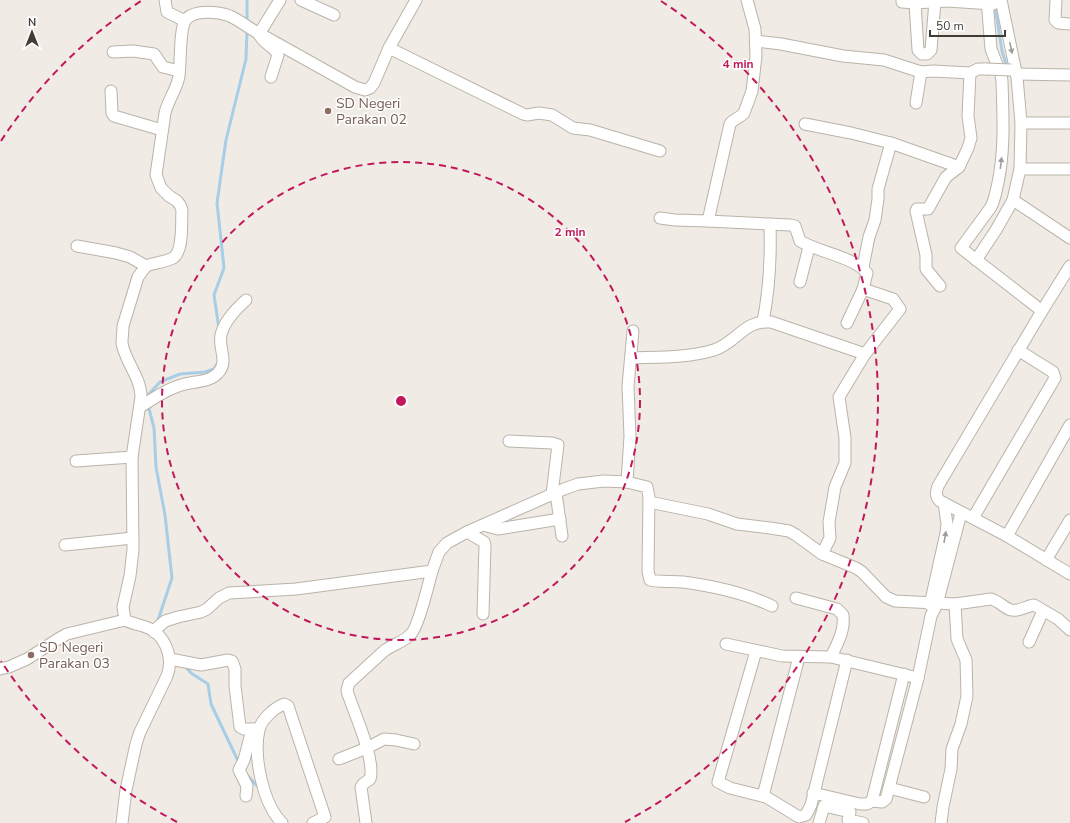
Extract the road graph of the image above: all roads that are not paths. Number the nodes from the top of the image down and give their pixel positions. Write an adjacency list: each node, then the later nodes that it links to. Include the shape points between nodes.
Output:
1 (165, 0): 13 (street, via 167,12)
2 (280, 0): 15 (street)
3 (301, 0): 12 (street)
4 (416, 0): 17 (street)
5 (747, 0): 16 (street)
6 (902, 0): 10 (street)
7 (947, 0): 9 (street); 11 (street)
8 (1056, 0): 14 (street, via 1055,20 1058,23)
9 (935, 1): 10 (street); 10 (street, via 932,50 927,54 922,54 918,50)
10 (915, 3)
11 (994, 3): 21 (street, one-way to 21); 21 (street, via 991,49)
12 (334, 15)
13 (185, 21): 15 (street, via 190,16 213,13 231,17); 19 (street)
14 (1070, 24)
15 (255, 32): 17 (street, via 355,87 366,90 374,83); 24 (street, via 278,55)
16 (756, 41): 20 (street, via 843,56 884,60); 39 (street, via 756,68 752,91 744,113 730,124)
17 (389, 48): 32 (street, via 523,114 548,114 573,128 590,130)
18 (113, 52): 19 (street, via 154,54 163,67)
19 (179, 71): 30 (street, via 176,88 167,103)
20 (921, 72): 22 (street); 26 (street)
21 (1011, 72): 22 (street, bridge, via 978,69); 23 (street); 27 (street); 36 (street, one-way to 21, via 1001,168)
22 (970, 73): 33 (street, via 968,116 971,138)
23 (1070, 75)
24 (271, 77)
25 (111, 91): 30 (street, via 114,116)
26 (916, 103)
27 (1021, 123): 28 (street); 34 (street)
28 (1070, 123)
29 (805, 124): 31 (street)
30 (162, 130): 45 (street, via 156,175 160,188 177,201 182,210 180,248 174,257)
31 (891, 143): 33 (street); 47 (street, via 878,189 875,220)
32 (660, 151)
33 (959, 167): 49 (street, via 946,177 928,209 916,211 926,255 926,269)
34 (1020, 169): 35 (street); 37 (street)
35 (1070, 169)
36 (994, 201): 37 (street); 44 (street, via 961,248)
37 (1011, 205): 41 (street); 44 (street)
38 (660, 218): 39 (street)
39 (708, 222): 40 (street)
40 (770, 224): 43 (street, via 795,226 800,241); 53 (street, via 769,294)
41 (1070, 238)
42 (77, 246): 45 (street, via 130,257)
43 (809, 246): 47 (street); 48 (street)
44 (976, 260): 52 (street)
45 (146, 266): 59 (street, via 134,288 122,333 126,357 139,382)
46 (1070, 266): 52 (street)
47 (863, 267): 50 (street, via 867,273)
48 (800, 282)
49 (940, 286)
50 (863, 289): 54 (street); 57 (street, via 893,299 900,309)
51 (246, 300): 59 (street, via 232,314 221,334 223,360 219,373 213,378 171,388)
52 (1042, 311): 56 (street)
53 (763, 321): 57 (street); 58 (street, via 744,329 724,346 713,350 682,356)
54 (847, 323)
55 (633, 331): 58 (street)
56 (1018, 350): 67 (street, via 938,486 936,497); 69 (street, via 1053,372 1055,378)
57 (865, 354): 78 (street, via 839,397 845,438 845,463 834,493 829,522 830,538)
58 (631, 358): 64 (street, via 628,386 630,436)
59 (145, 404): 62 (street)
60 (1070, 425): 75 (street)
61 (509, 441): 65 (street, via 558,445)
62 (132, 458): 63 (street); 76 (street)
63 (76, 461)
64 (627, 482): 65 (street, via 578,484); 66 (street, via 647,487)
65 (554, 494): 70 (street); 72 (street)
66 (649, 502): 78 (street, via 708,514 737,524 788,531); 85 (street, via 650,580 710,587 756,599)
67 (944, 503): 68 (street); 83 (street, one-way to 67, via 947,524)
68 (961, 513): 69 (street); 83 (street)
69 (973, 518): 75 (street)
70 (560, 519): 72 (street, via 498,529); 74 (street)
71 (1070, 520): 79 (street)
72 (483, 525): 73 (street)
73 (467, 532): 80 (street, via 442,547); 87 (street, via 485,545)
74 (562, 536)
75 (1007, 536): 79 (street)
76 (133, 538): 77 (street); 88 (street, via 130,576 123,607)
77 (65, 545)
78 (822, 554): 83 (street, via 856,568 890,599)
79 (1046, 560): 81 (street)
80 (432, 571): 89 (street, via 296,589 229,593 201,612 178,617); 103 (street, via 414,632 390,646 347,686)
81 (1070, 574)
82 (796, 598): 95 (street, via 836,609 843,615 841,635)
83 (933, 603): 84 (street); 100 (street)
84 (955, 604): 86 (street, via 991,599 1011,610 1034,605); 118 (street, via 957,639 966,660 967,696 952,749)
85 (772, 606)
86 (1043, 611): 90 (street, via 1058,619); 91 (street)
87 (483, 614)
88 (125, 620): 89 (street); 98 (street, via 67,634 27,659)
89 (159, 627): 96 (street, via 162,640)
90 (1070, 630)
91 (1029, 642)
92 (726, 644): 93 (street)
93 (756, 651): 94 (street); 108 (street, via 718,782 730,788)
94 (799, 657): 95 (street); 108 (street)
95 (831, 657): 97 (street)
96 (173, 659): 101 (street, via 201,665 232,661 235,669 239,724 241,728); 112 (street, via 136,744)
97 (847, 660): 99 (street); 106 (street)
98 (0, 669)
99 (904, 674): 100 (street); 110 (street)
100 (918, 678): 105 (street)
101 (255, 729): 107 (street, via 239,770 247,786); 111 (street, via 281,705 288,706); 113 (street, via 259,772 273,811)
102 (414, 744): 103 (street, via 384,739)
103 (367, 748): 104 (street); 115 (street, via 371,775 361,787)
104 (339, 759)
105 (889, 788): 109 (street); 110 (street, via 884,801)
106 (813, 793): 108 (street, via 811,805 806,815 802,816 793,814); 110 (street, via 860,804)
107 (246, 796)
108 (763, 796)
109 (924, 797)
110 (872, 801)
111 (326, 820): 114 (street)
112 (122, 823)
113 (282, 823)
114 (313, 823)
115 (366, 823)
116 (819, 823): 117 (street, via 824,806 850,812 848,820)
117 (863, 823)
118 (941, 823)

